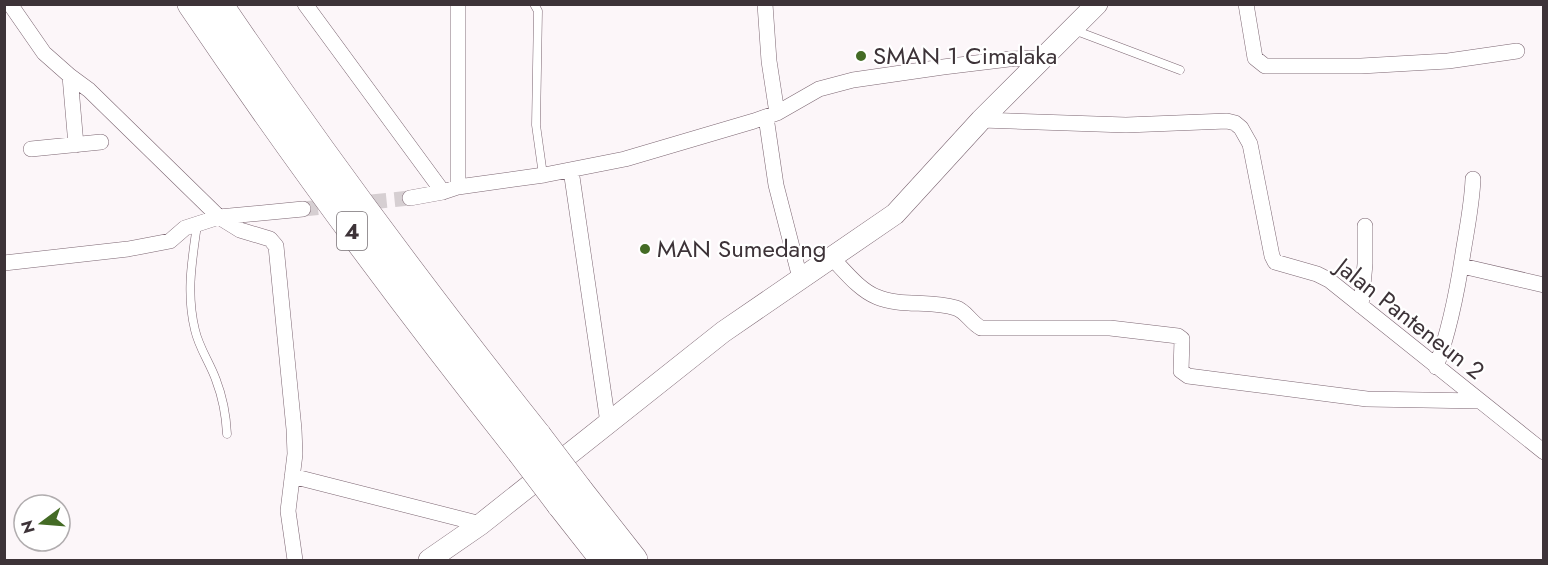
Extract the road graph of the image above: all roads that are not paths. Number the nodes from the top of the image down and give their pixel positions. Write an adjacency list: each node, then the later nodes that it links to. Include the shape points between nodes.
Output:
1 (10, 4): 14 (street, via 44,53)
2 (191, 4): 39 (highway, 4, via 411,311)
3 (219, 4): 39 (highway, 4, via 278,92 443,316)
4 (305, 4): 23 (street)
5 (458, 4): 23 (street)
6 (534, 4): 21 (lane, via 538,11 536,125)
7 (765, 4): 15 (street)
8 (1097, 4): 10 (street)
9 (1246, 4): 11 (street, via 1255,58 1265,66 1448,61)
10 (1073, 29): 12 (street); 13 (lane)
11 (1517, 51)
12 (1043, 58): 15 (street, via 965,64 853,80 819,89); 16 (street)
13 (1180, 70)
14 (70, 76): 18 (street); 26 (street)
15 (771, 115): 20 (street, via 648,153); 32 (street, via 776,185)
16 (981, 120): 29 (street, via 895,214); 34 (street, Jalan Panteneun 2, via 1126,125 1235,123 1250,144 1273,260 1325,277)
17 (101, 142): 18 (street)
18 (76, 145): 19 (street)
19 (31, 149)
20 (571, 170): 21 (street); 37 (street)
21 (543, 175): 23 (street)
22 (1473, 179): 31 (street)
23 (451, 190): 24 (street)
24 (410, 198)
25 (303, 209): 26 (street)
26 (219, 217): 27 (street); 41 (street, via 240,230 270,239 276,246 294,429)
27 (197, 223): 30 (street, via 166,242); 38 (lane, via 189,288 195,329 216,379)
28 (1365, 226): 34 (street)
29 (831, 257): 32 (street); 36 (street, via 875,297 957,308 981,328 1110,328 1178,336 1183,344 1181,371 1188,376 1367,399)
30 (4, 264)
31 (1462, 266): 33 (street); 35 (street, via 1456,302)
32 (800, 278): 37 (street, via 723,332)
33 (1544, 285)
34 (1361, 306): 35 (street, Jalan Panteneun 2)
35 (1436, 367): 36 (street, Jalan Panteneun 2)
36 (1479, 402): 40 (street, Jalan Panteneun 2)
37 (608, 423): 43 (street)
38 (227, 434)
39 (529, 443): 42 (highway, 4, bridge)
40 (1544, 452)
41 (292, 476): 43 (street); 44 (street, via 288,511)
42 (569, 497): 46 (highway, 4); 47 (highway, 4)
43 (480, 524): 45 (street)
44 (295, 561)
45 (429, 561)
46 (604, 561)
47 (634, 561)

